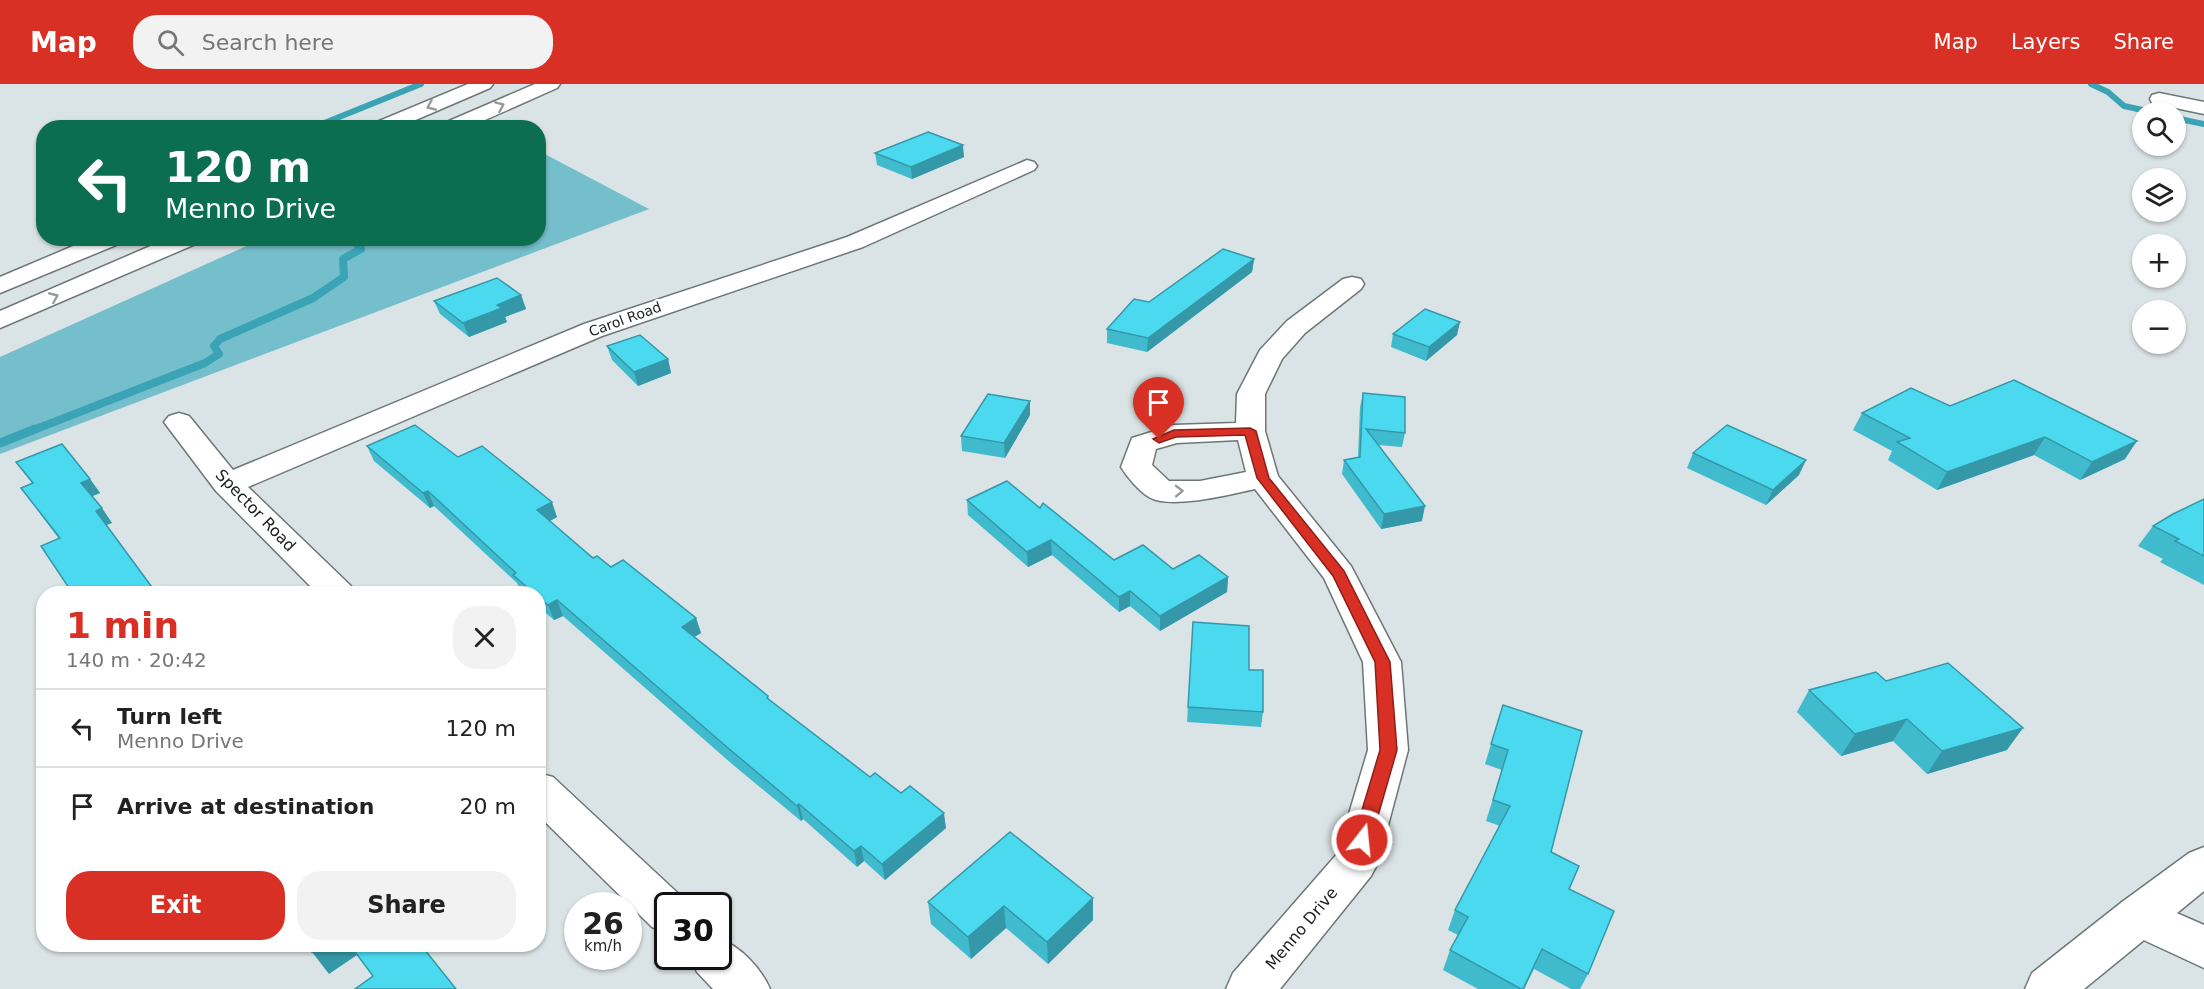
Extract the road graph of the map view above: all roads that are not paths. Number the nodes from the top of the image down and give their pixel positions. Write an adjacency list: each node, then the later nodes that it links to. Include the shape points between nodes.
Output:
1 (484, 84): 5 (main road, one-way to 5)
2 (551, 84): 6 (main road, one-way to 2)
3 (2159, 99): 4 (main road)
4 (2204, 108)
5 (398, 120)
6 (468, 120)
7 (1027, 166): 16 (main road, Carol Road, via 855,242 593,330)
8 (94, 246): 11 (main road)
9 (171, 246): 12 (main road, one-way to 9)
10 (1352, 284): 14 (main road, Menno Drive, via 1296,327 1270,356 1251,394)
11 (0, 286)
12 (0, 320)
13 (179, 422): 16 (main road, Spector Road)
14 (1250, 431): 15 (main road, Menno Drive); 15 (main road, one-way to 15, via 1174,434 1143,444 1136,467 1161,491 1200,490)
15 (1263, 478): 25 (main road, Menno Drive, via 1339,574 1382,662 1388,750 1356,863)
16 (227, 484): 17 (main road, Spector Road)
17 (331, 586)
18 (546, 797): 20 (main road)
19 (2204, 866): 21 (main road)
20 (654, 900)
21 (2139, 915): 22 (main road); 26 (main road)
22 (2204, 947)
23 (726, 970): 24 (main road)
24 (746, 989)
25 (1250, 989)
26 (2049, 989)

